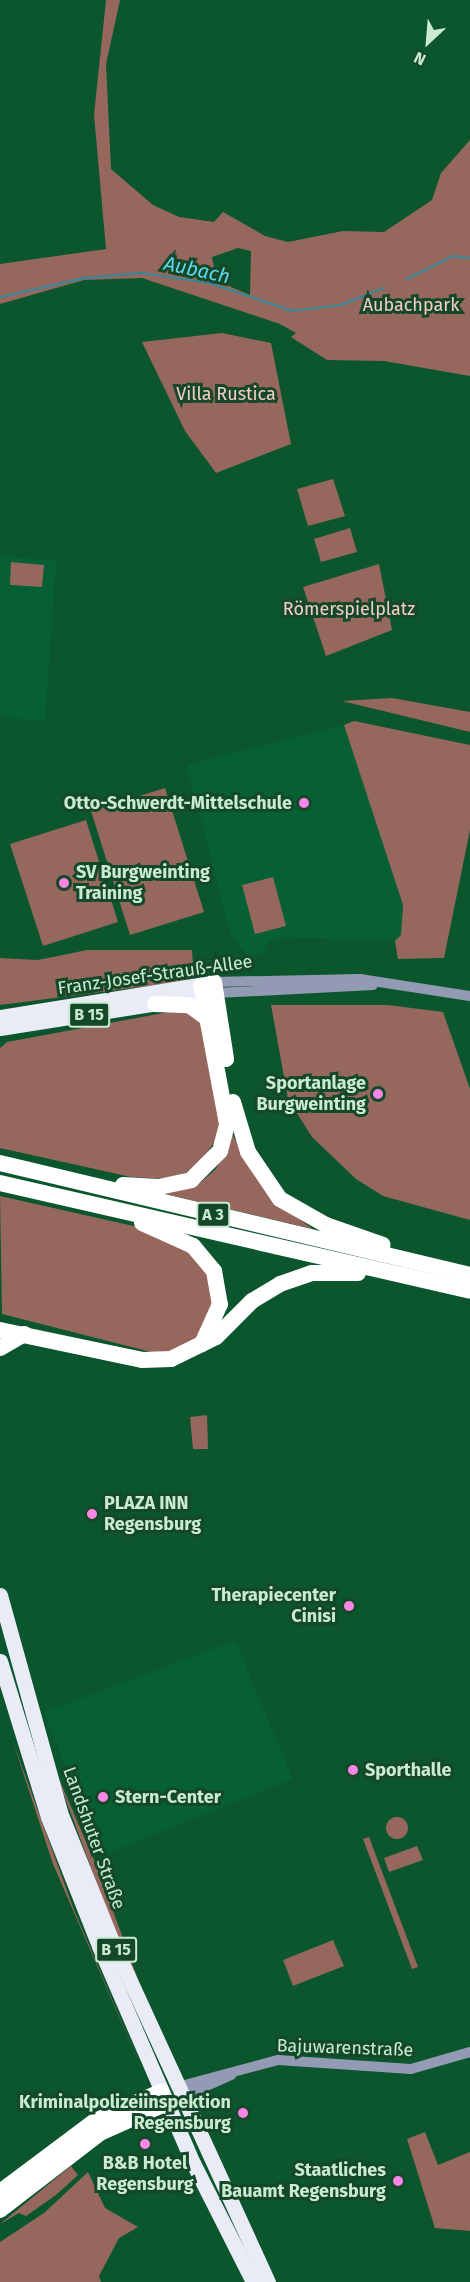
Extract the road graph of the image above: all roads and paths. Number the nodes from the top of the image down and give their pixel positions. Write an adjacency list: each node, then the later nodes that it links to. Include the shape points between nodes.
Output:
1 (209, 989): 2 (street, Franz-Josef-Strauß-Allee, via 388,984); 3 (main road, Franz-Josef-Strauß-Allee / B 15); 4 (main road, Franz-Josef-Strauß-Allee); 5 (highway, A 3); 11 (highway, A 3, via 237,1119 268,1186 307,1217 404,1250)
2 (470, 996)
3 (155, 1004): 5 (highway, via 189,1005); 6 (main road, Franz-Josef-Strauß-Allee / B 15)
4 (2, 1018): 6 (main road, Franz-Josef-Strauß-Allee)
5 (207, 1018): 8 (highway, A 3, via 227,1124 220,1151 202,1173 176,1185 136,1187 19,1161)
6 (23, 1026): 7 (main road, B 15)
7 (0, 1035)
8 (3, 1164): 11 (highway, A 3)
9 (0, 1183): 10 (highway, A 3)
10 (90, 1201): 13 (highway, A 3); 19 (highway, A 3, via 176,1237 206,1258 217,1281 220,1304)
11 (421, 1264): 12 (highway, A 3)
12 (470, 1275)
13 (432, 1282): 14 (highway, A 3); 19 (highway, A 3, via 418,1286 341,1272 297,1277 252,1301)
14 (470, 1291)
15 (0, 1319): 17 (highway, A 3)
16 (0, 1330): 17 (highway, A 3)
17 (24, 1334): 18 (highway); 19 (highway, A 3, via 142,1360 171,1359)
18 (0, 1348)
19 (198, 1350)
20 (0, 1594): 23 (main road, Landshuter Straße / B 15, via 60,1812)
21 (0, 1661): 23 (main road, Landshuter Straße / B 15, via 48,1817)
22 (470, 2052): 23 (street, Bajuwarenstraße, via 411,2069 292,2060 253,2065)
23 (172, 2095): 24 (highway, via 95,2121); 25 (highway, via 100,2133); 26 (main road, Landshuter Straße / B 15); 27 (main road, Landshuter Straße / B 15)
24 (0, 2192)
25 (0, 2210)
26 (253, 2282)
27 (268, 2282)

